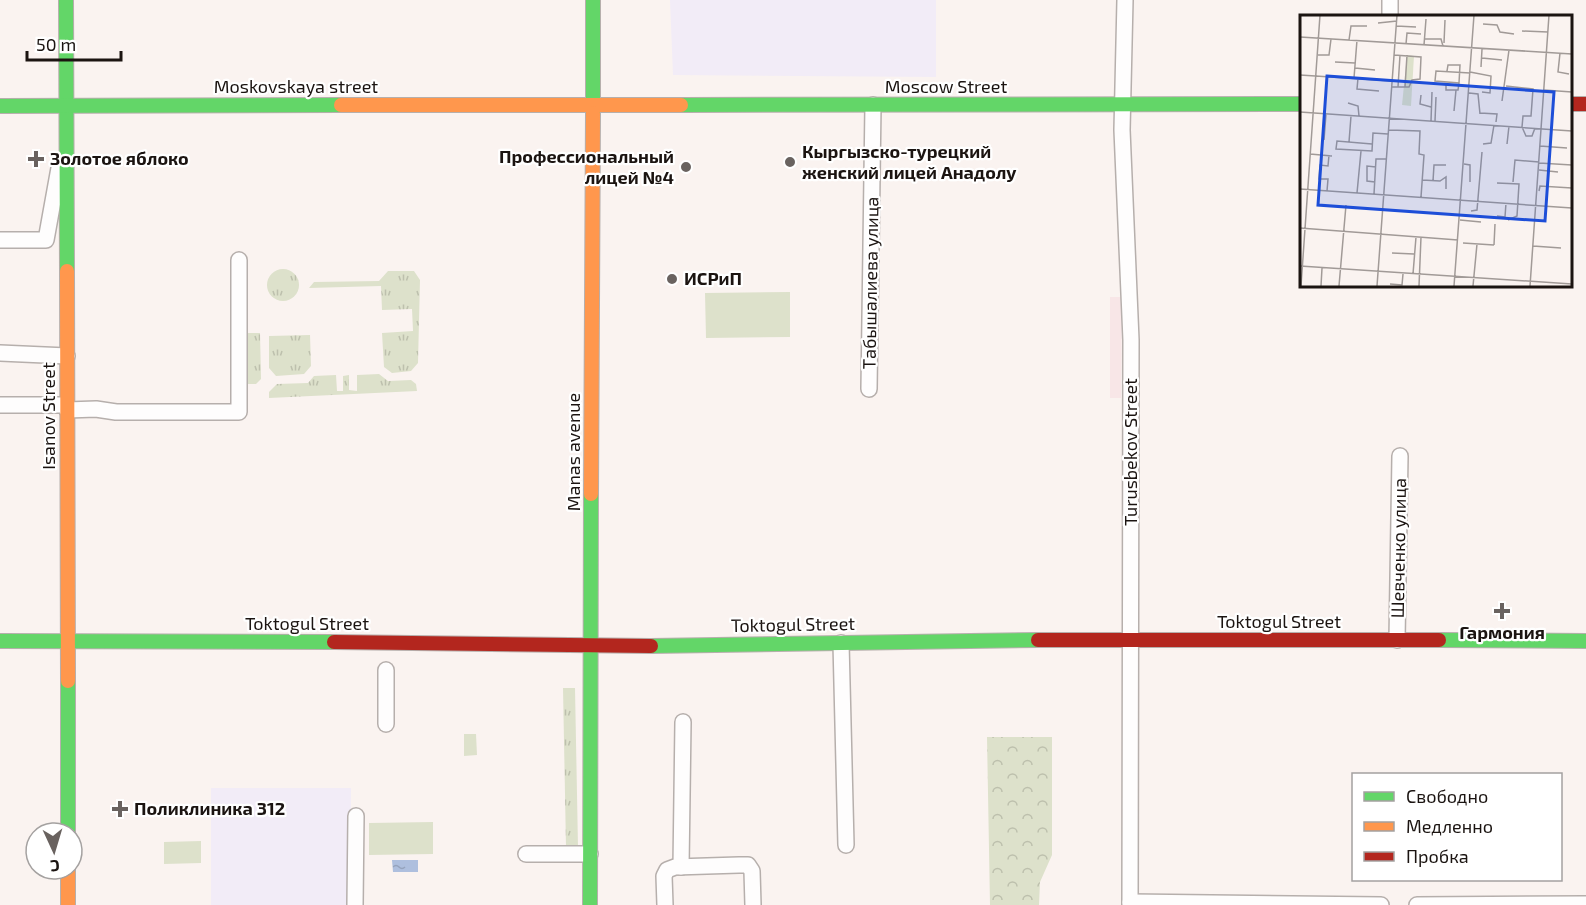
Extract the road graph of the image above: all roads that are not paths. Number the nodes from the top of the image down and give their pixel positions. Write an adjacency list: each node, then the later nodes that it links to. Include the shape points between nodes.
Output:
1 (66, 0): 9 (main road, Isanov Street)
2 (593, 0): 6 (main road, Manas avenue)
3 (1125, 0): 4 (street, Turusbekov Street)
4 (1123, 104): 5 (main road, Moscow Street); 7 (main road, Moscow Street); 19 (street, Turusbekov Street, via 1131,340)
5 (1300, 104)
6 (592, 105): 7 (main road, Moscow Street); 9 (main road, Moskovskaya street); 25 (main road, Manas avenue)
7 (873, 105): 15 (street, Табышалиева улица)
8 (0, 106): 9 (main road, Moskovskaya street)
9 (66, 106): 10 (main road, Isanov Street)
10 (66, 133): 11 (street, via 46,240); 14 (main road, Isanov Street)
11 (0, 240)
12 (239, 260): 17 (street, via 239,412 116,412)
13 (0, 352): 14 (street)
14 (67, 356): 17 (main road, Isanov Street)
15 (869, 389)
16 (0, 405): 17 (street)
17 (67, 407): 22 (main road, Isanov Street)
18 (1400, 456): 20 (street, Шевченко улица)
19 (1130, 639): 20 (main road, Toktogul Street); 24 (main road, Toktogul Street); 36 (street, Turusbekov Street)
20 (1397, 640): 23 (main road, Toktogul Street)
21 (0, 641): 22 (main road, Toktogul Street)
22 (68, 641): 25 (main road, Toktogul Street); 30 (main road, Isanov Street)
23 (1586, 641)
24 (842, 643): 25 (main road, Toktogul Street); 31 (street)
25 (592, 645): 33 (main road, Manas avenue)
26 (386, 670): 28 (street)
27 (683, 722): 34 (street)
28 (386, 724)
29 (356, 816): 39 (street)
30 (68, 821)
31 (846, 846)
32 (525, 854): 33 (street)
33 (590, 854): 40 (main road, Manas avenue)
34 (681, 867): 41 (street, via 667,870 664,876); 42 (street, via 748,866 752,871)
35 (68, 881): 38 (main road)
36 (1130, 903): 43 (street)
37 (1586, 904): 44 (street)
38 (68, 905)
39 (355, 905)
40 (590, 905)
41 (665, 905)
42 (753, 905)
43 (1381, 905)
44 (1417, 905)

